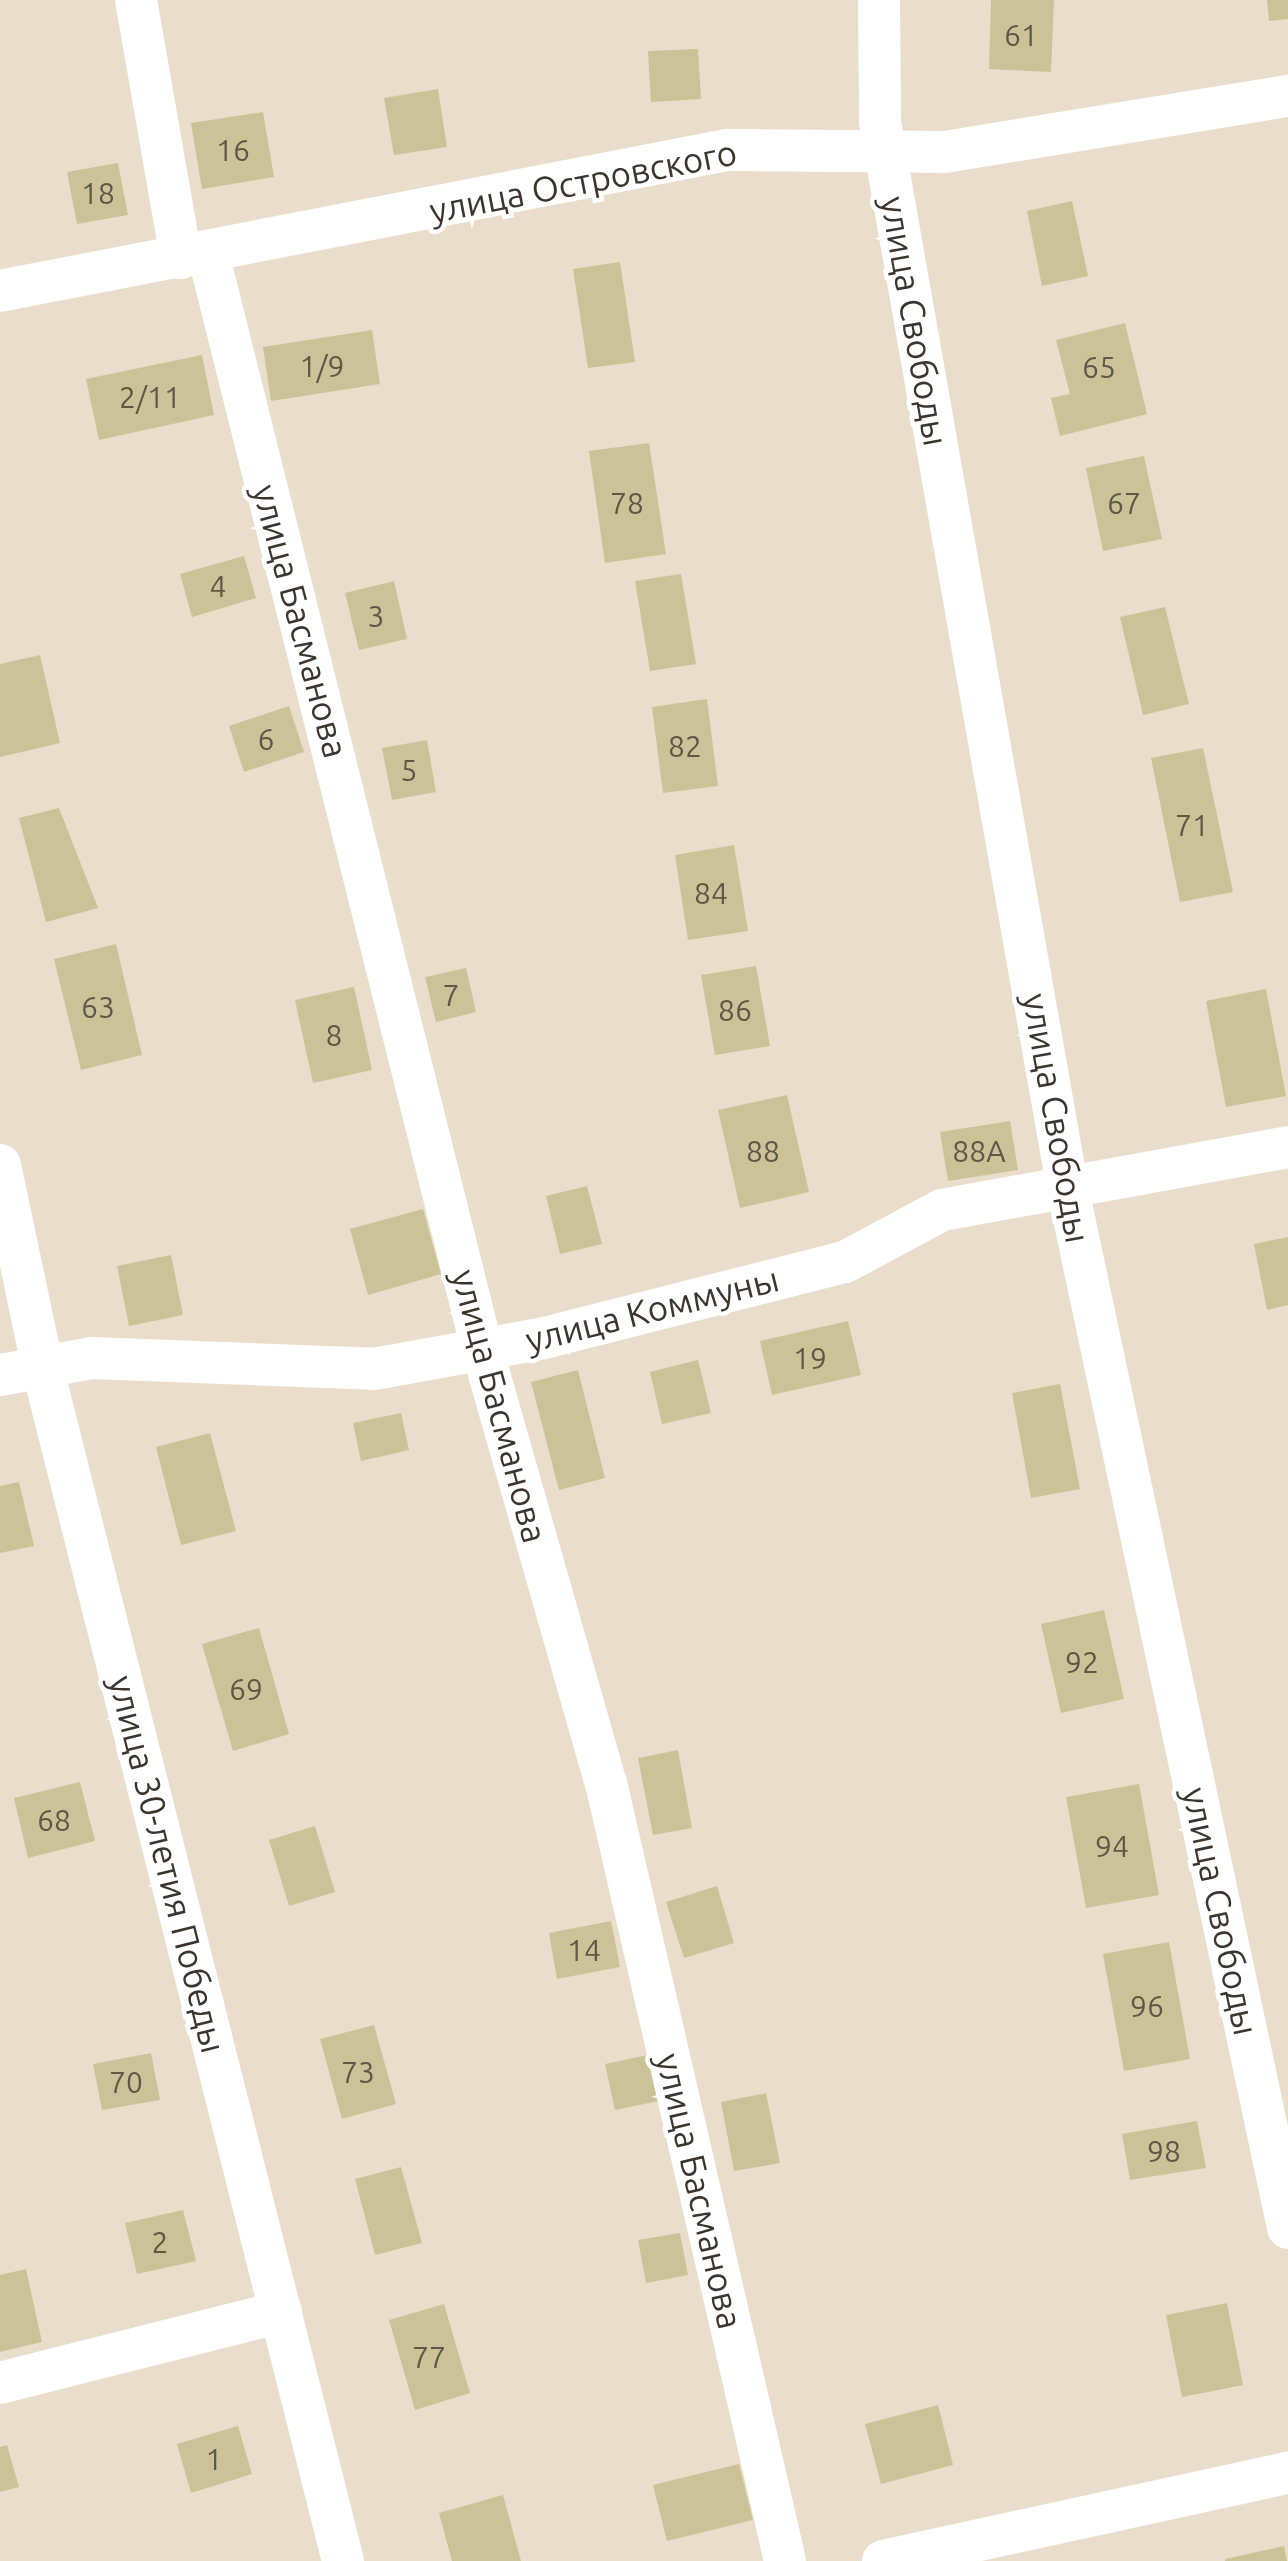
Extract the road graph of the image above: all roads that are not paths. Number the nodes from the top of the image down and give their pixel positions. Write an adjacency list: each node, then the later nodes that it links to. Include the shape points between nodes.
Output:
1 (136, 0): 5 (street, улица Басманова)
2 (879, 0): 4 (street, улица Свободы)
3 (1288, 96): 4 (street, улица Островского)
4 (886, 154): 5 (street, улица Островского, via 728,150); 9 (street, улица Свободы)
5 (195, 255): 6 (street, улица Островского); 10 (street, улица Басманова)
6 (0, 291)
7 (1288, 1147): 9 (street, улица Коммуны)
8 (0, 1165): 11 (street, улица 30-летия Победы)
9 (1068, 1190): 10 (street, улица Коммуны, via 942,1210 846,1262); 13 (street, улица Свободы)
10 (482, 1349): 11 (street, улица Коммуны, via 374,1369 92,1358); 18 (street, улица Басманова, via 606,1783)
11 (42, 1365): 12 (street, улица Коммуны); 14 (street, улица 30-летия Победы)
12 (0, 1376)
13 (1288, 2228)
14 (280, 2312): 15 (street); 17 (street, улица 30-летия Победы)
15 (0, 2382)
16 (1288, 2473): 19 (street)
17 (344, 2561)
18 (786, 2561)
19 (883, 2561)

